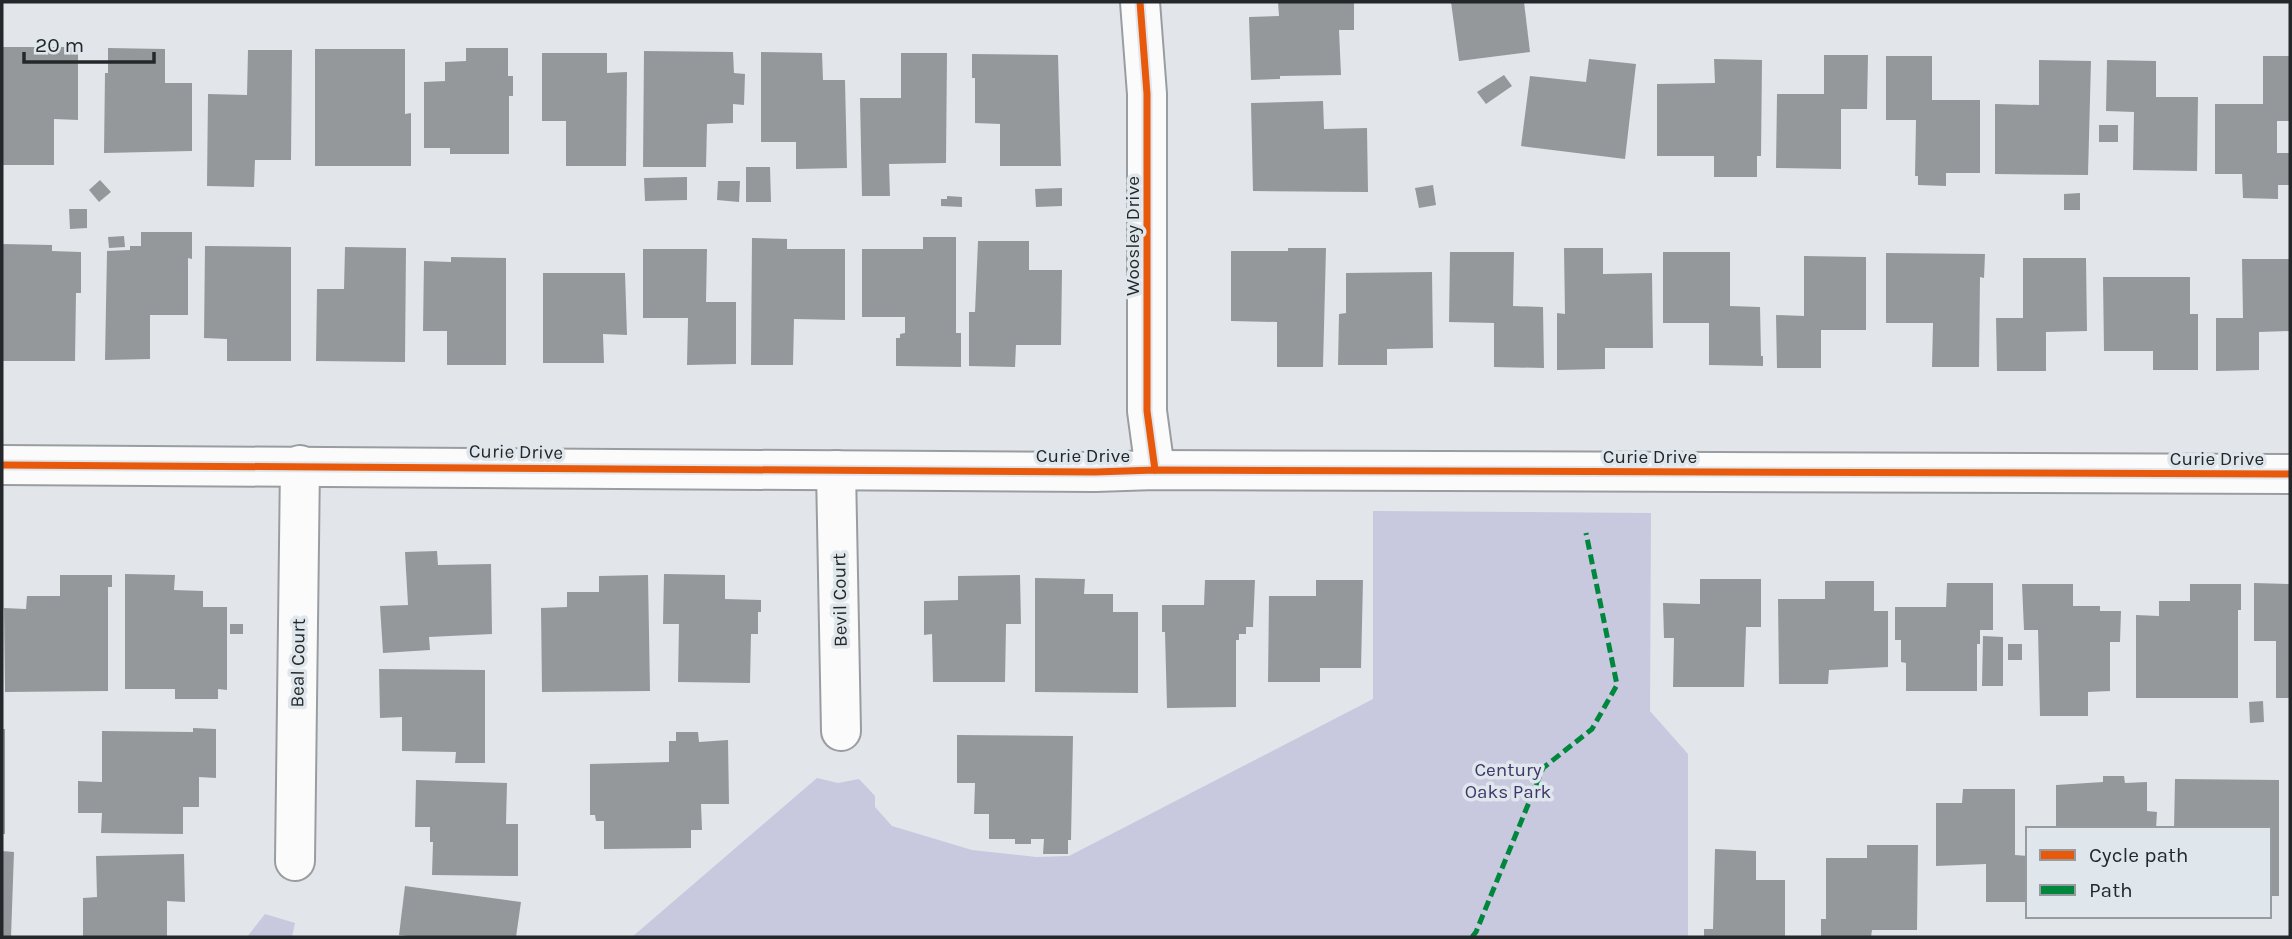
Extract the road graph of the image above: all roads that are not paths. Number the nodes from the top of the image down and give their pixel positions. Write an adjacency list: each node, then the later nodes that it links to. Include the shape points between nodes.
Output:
1 (1140, 2): 5 (street, Woosley Drive, via 1147,94 1147,411)
2 (2, 465): 3 (street, Curie Drive)
3 (300, 465): 4 (street, Curie Drive); 8 (street, Beal Court)
4 (836, 470): 5 (street, Curie Drive); 7 (street, Bevil Court)
5 (1155, 470): 6 (street, Curie Drive)
6 (2290, 474)
7 (841, 731)
8 (295, 861)

